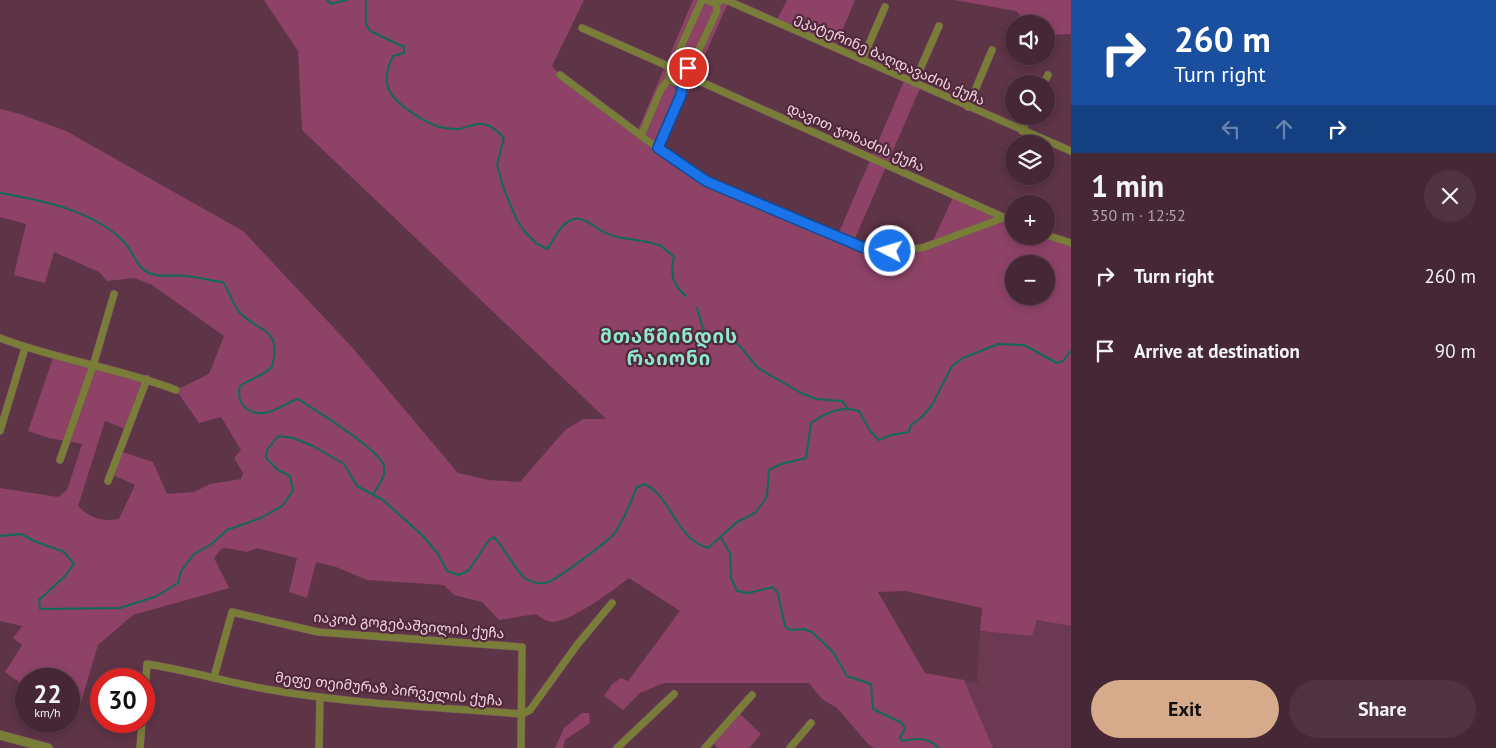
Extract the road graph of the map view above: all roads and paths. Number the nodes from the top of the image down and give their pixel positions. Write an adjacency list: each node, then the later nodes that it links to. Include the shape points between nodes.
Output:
1 (704, 0): 3 (street); 9 (street)
2 (726, 0): 8 (street, ეკატერინე ბაღდავაძის ქუჩა)
3 (719, 2): 11 (street)
4 (885, 7): 8 (street)
5 (939, 26): 13 (street)
6 (582, 28): 9 (street)
7 (992, 50): 14 (street)
8 (862, 60): 13 (street, ეკატერინე ბაღდავაძის ქუჩა)
9 (672, 66): 11 (street, via 686,65); 12 (street, via 668,72)
10 (560, 75): 17 (street)
11 (687, 76): 12 (street, via 675,82); 18 (street); 20 (street, დავით ჯოხაძის ქუჩა)
12 (670, 78): 17 (street, via 661,89)
13 (914, 83): 14 (street, ეკატერინე ბაღდავაძის ქუჩა)
14 (968, 107): 16 (street, ეკატერინე ბაღდავაძის ქუჩა)
15 (1024, 125): 16 (street)
16 (1022, 130): 19 (street, ეკატერინე ბაღდავაძის ქუჩა)
17 (641, 136): 18 (street)
18 (658, 148): 20 (street, via 706,181 874,252 922,248)
19 (1071, 151)
20 (1003, 218)
21 (1055, 238): 22 (street)
22 (1071, 242)
23 (114, 294): 26 (street)
24 (0, 338): 25 (street)
25 (25, 348): 26 (street); 29 (street)
26 (93, 366): 27 (street); 30 (street)
27 (147, 379): 28 (street); 31 (street)
28 (176, 390)
29 (0, 431)
30 (60, 460)
31 (108, 481)
32 (612, 603): 38 (street, via 530,710)
33 (147, 668): 34 (street, მეფე თეიმურაზ პირველის ქუჩა, via 147,664)
34 (214, 677): 37 (street, მეფე თეიმურაზ პირველის ქუჩა); 38 (street, იაკობ გოგებაშვილის ქუჩა, via 232,612 318,632 522,647)
35 (674, 694): 46 (street)
36 (752, 695): 47 (street)
37 (320, 697): 38 (street, მეფე თეიმურაზ პირველის ქუჩა); 44 (street)
38 (522, 714): 45 (street, იაკობ გოგებაშვილის ქუჩა)
39 (811, 723): 48 (street)
40 (141, 733): 43 (street)
41 (0, 735): 42 (street)
42 (48, 748)
43 (140, 748)
44 (319, 748)
45 (521, 748)
46 (617, 748)
47 (705, 748)
48 (790, 748)

